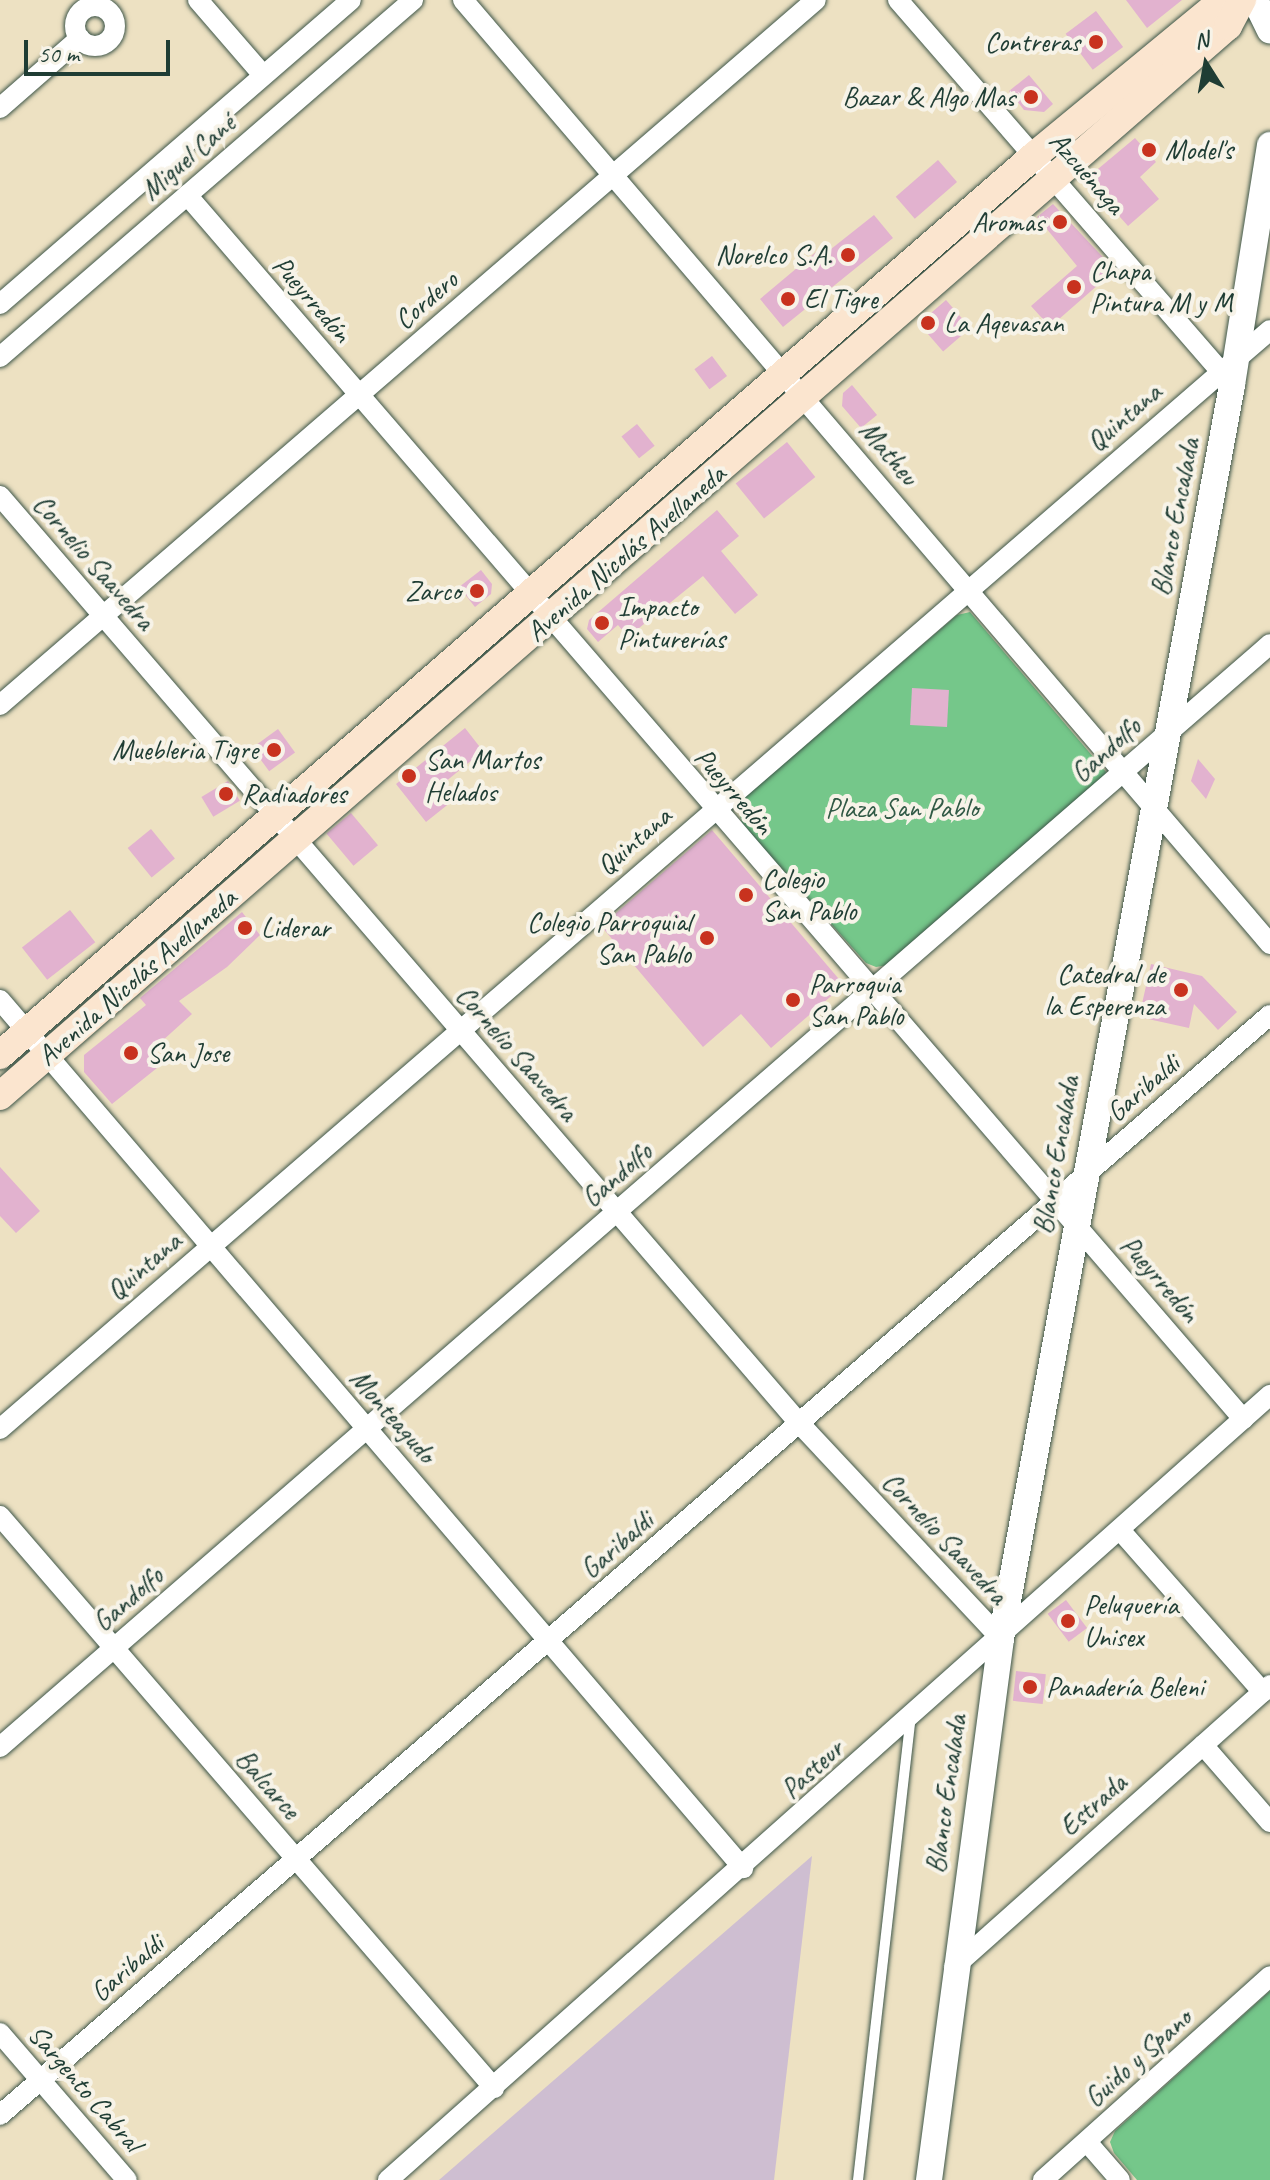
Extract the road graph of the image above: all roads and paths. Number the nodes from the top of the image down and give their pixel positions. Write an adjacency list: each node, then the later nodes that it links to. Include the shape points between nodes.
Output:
1 (198, 0): 12 (street)
2 (351, 0): 12 (street)
3 (413, 0): 18 (street, Miguel Cané)
4 (463, 0): 16 (street, Matheu)
5 (816, 0): 16 (street, Cordero)
6 (898, 0): 15 (street, Azcuénaga)
7 (1223, 0): 15 (main road, Avenida Nicolás Avellaneda)
8 (1242, 0): 17 (main road, Avenida Nicolás Avellaneda, via 1228,26)
9 (1255, 0): 10 (street)
10 (1270, 31)
11 (80, 38): 13 (street)
12 (263, 75): 19 (street)
13 (0, 108)
14 (1270, 145): 22 (street, Blanco Encalada)
15 (1035, 155): 17 (street, Azcuénaga); 23 (main road, Avenida Nicolás Avellaneda)
16 (613, 176): 23 (street, Matheu); 24 (street, Cordero)
17 (1054, 177): 22 (street, Azcuénaga); 25 (main road, Avenida Nicolás Avellaneda)
18 (187, 195): 21 (street, Miguel Cané); 24 (street, Pueyrredón)
19 (0, 304)
20 (1270, 330): 22 (street, Quintana)
21 (0, 357)
22 (1230, 371): 27 (street, Quintana); 33 (street, Blanco Encalada)
23 (784, 376): 25 (street, Matheu); 28 (main road, Avenida Nicolás Avellaneda)
24 (358, 396): 28 (street, Pueyrredón); 29 (street, Cordero)
25 (804, 397): 27 (street, Matheu); 30 (main road, Avenida Nicolás Avellaneda)
26 (0, 496): 29 (street, Cornelio Saavedra)
27 (967, 590): 34 (street, Matheu); 36 (street, Quintana)
28 (530, 596): 30 (street, Pueyrredón); 37 (main road, Avenida Nicolás Avellaneda)
29 (103, 616): 32 (street, Cordero); 37 (street, Cornelio Saavedra)
30 (550, 620): 36 (street, Pueyrredón); 38 (main road, Avenida Nicolás Avellaneda)
31 (1270, 644): 33 (street, Gandolfo)
32 (0, 705)
33 (1167, 732): 34 (street, Gandolfo); 35 (street, Blanco Encalada)
34 (1124, 773): 35 (street, Matheu); 40 (street, Gandolfo)
35 (1153, 809): 39 (street, Matheu); 48 (street, Blanco Encalada)
36 (713, 810): 40 (street, Pueyrredón); 43 (street, Quintana)
37 (276, 816): 38 (street, Cornelio Saavedra); 44 (main road, Avenida Nicolás Avellaneda)
38 (296, 839): 43 (street, Cornelio Saavedra); 46 (main road, Avenida Nicolás Avellaneda)
39 (1270, 944)
40 (874, 991): 49 (street, Pueyrredón); 50 (street, Gandolfo)
41 (0, 1000): 44 (street, Monteagudo)
42 (1270, 1015): 48 (street, Garibaldi)
43 (460, 1029): 50 (street, Cornelio Saavedra); 52 (street, Quintana)
44 (27, 1032): 45 (main road, Avenida Nicolás Avellaneda); 46 (street, Monteagudo)
45 (0, 1055)
46 (47, 1055): 47 (main road, Avenida Nicolás Avellaneda); 52 (street, Monteagudo)
47 (0, 1096)
48 (1085, 1176): 49 (street, Garibaldi); 51 (street, Blanco Encalada)
49 (1055, 1201): 51 (street, Pueyrredón); 55 (street, Garibaldi)
50 (617, 1211): 55 (street, Cornelio Saavedra); 57 (street, Gandolfo)
51 (1076, 1225): 54 (street, Pueyrredón); 60 (street, Blanco Encalada)
52 (210, 1246): 56 (street, Quintana); 57 (street, Monteagudo)
53 (1270, 1395): 54 (street, Pasteur)
54 (1243, 1419): 59 (street, Pasteur)
55 (800, 1424): 60 (street, Cornelio Saavedra); 61 (street, Garibaldi)
56 (0, 1429)
57 (369, 1431): 61 (street, Monteagudo); 62 (street, Gandolfo)
58 (0, 1516): 62 (street, Balcarce)
59 (1120, 1530): 60 (street, Pasteur); 63 (street)
60 (1001, 1639): 64 (street, Pasteur); 70 (street, Blanco Encalada)
61 (549, 1641): 68 (street, Garibaldi); 69 (street, Monteagudo)
62 (114, 1648): 66 (street, Gandolfo); 68 (street, Balcarce)
63 (1267, 1688): 65 (street, Estrada)
64 (911, 1718): 69 (street, Pasteur); 79 (lane)
65 (1203, 1745): 67 (street); 70 (street, Estrada)
66 (0, 1747)
67 (1270, 1822)
68 (296, 1859): 73 (street, Garibaldi); 74 (street, Balcarce)
69 (743, 1868): 74 (street, Pasteur)
70 (954, 1967): 80 (street, Blanco Encalada)
71 (1270, 1976): 76 (street, Guido y Spano)
72 (0, 2033): 73 (street, Sargento Cabral)
73 (41, 2080): 75 (street, Garibaldi); 77 (street, Sargento Cabral)
74 (494, 2088): 78 (street, Pasteur)
75 (0, 2115)
76 (1087, 2142): 81 (street, Guido y Spano); 82 (street)
77 (127, 2180)
78 (388, 2180)
79 (858, 2180)
80 (929, 2180)
81 (1043, 2180)
82 (1120, 2180)

